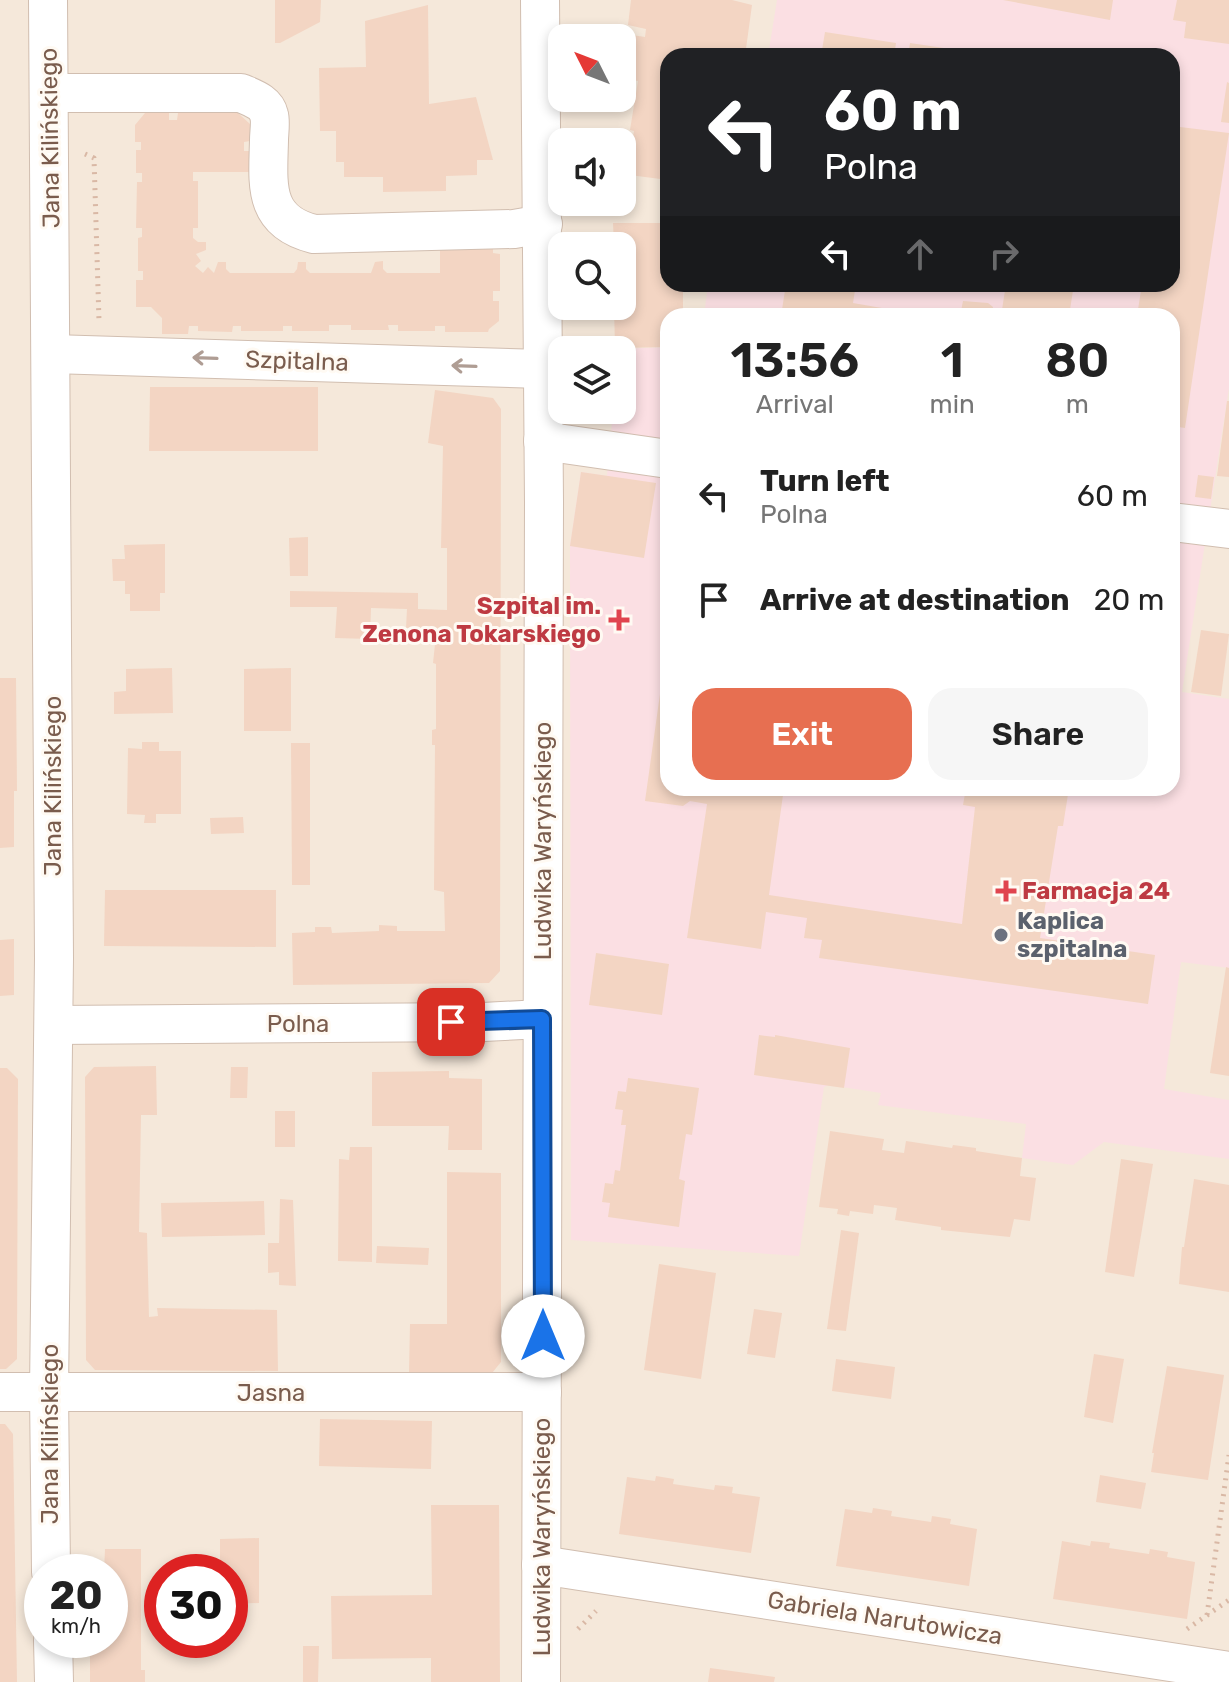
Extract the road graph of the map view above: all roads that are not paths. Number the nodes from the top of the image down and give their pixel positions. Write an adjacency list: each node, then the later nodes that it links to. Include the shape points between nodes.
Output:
1 (48, 0): 3 (street, Jana Kilińskiego)
2 (540, 0): 4 (street, Ludwika Waryńskiego)
3 (49, 93): 4 (street, via 241,93 259,101 269,114 268,190 276,212 294,229 314,234); 5 (street, Jana Kilińskiego)
4 (543, 224): 6 (street, Ludwika Waryńskiego)
5 (52, 354): 6 (street, Szpitalna, one-way to 5); 12 (street, Jana Kilińskiego)
6 (542, 369): 7 (street, Ludwika Waryńskiego)
7 (543, 441): 8 (street); 11 (street, Ludwika Waryńskiego)
8 (660, 458)
9 (1180, 523): 10 (street)
10 (1229, 529)
11 (542, 1019): 12 (street, Polna); 15 (street, Ludwika Waryńskiego)
12 (54, 1025): 14 (street, Jana Kilińskiego)
13 (0, 1392): 14 (street, Jasna)
14 (49, 1392): 15 (street, Jasna); 16 (street, Jana Kilińskiego)
15 (542, 1392): 17 (street, Ludwika Waryńskiego)
16 (51, 1554)
17 (541, 1565): 19 (street, Gabriela Narutowicza); 21 (street, Ludwika Waryńskiego)
18 (53, 1658): 20 (street)
19 (1229, 1671)
20 (54, 1682)
21 (541, 1682)

